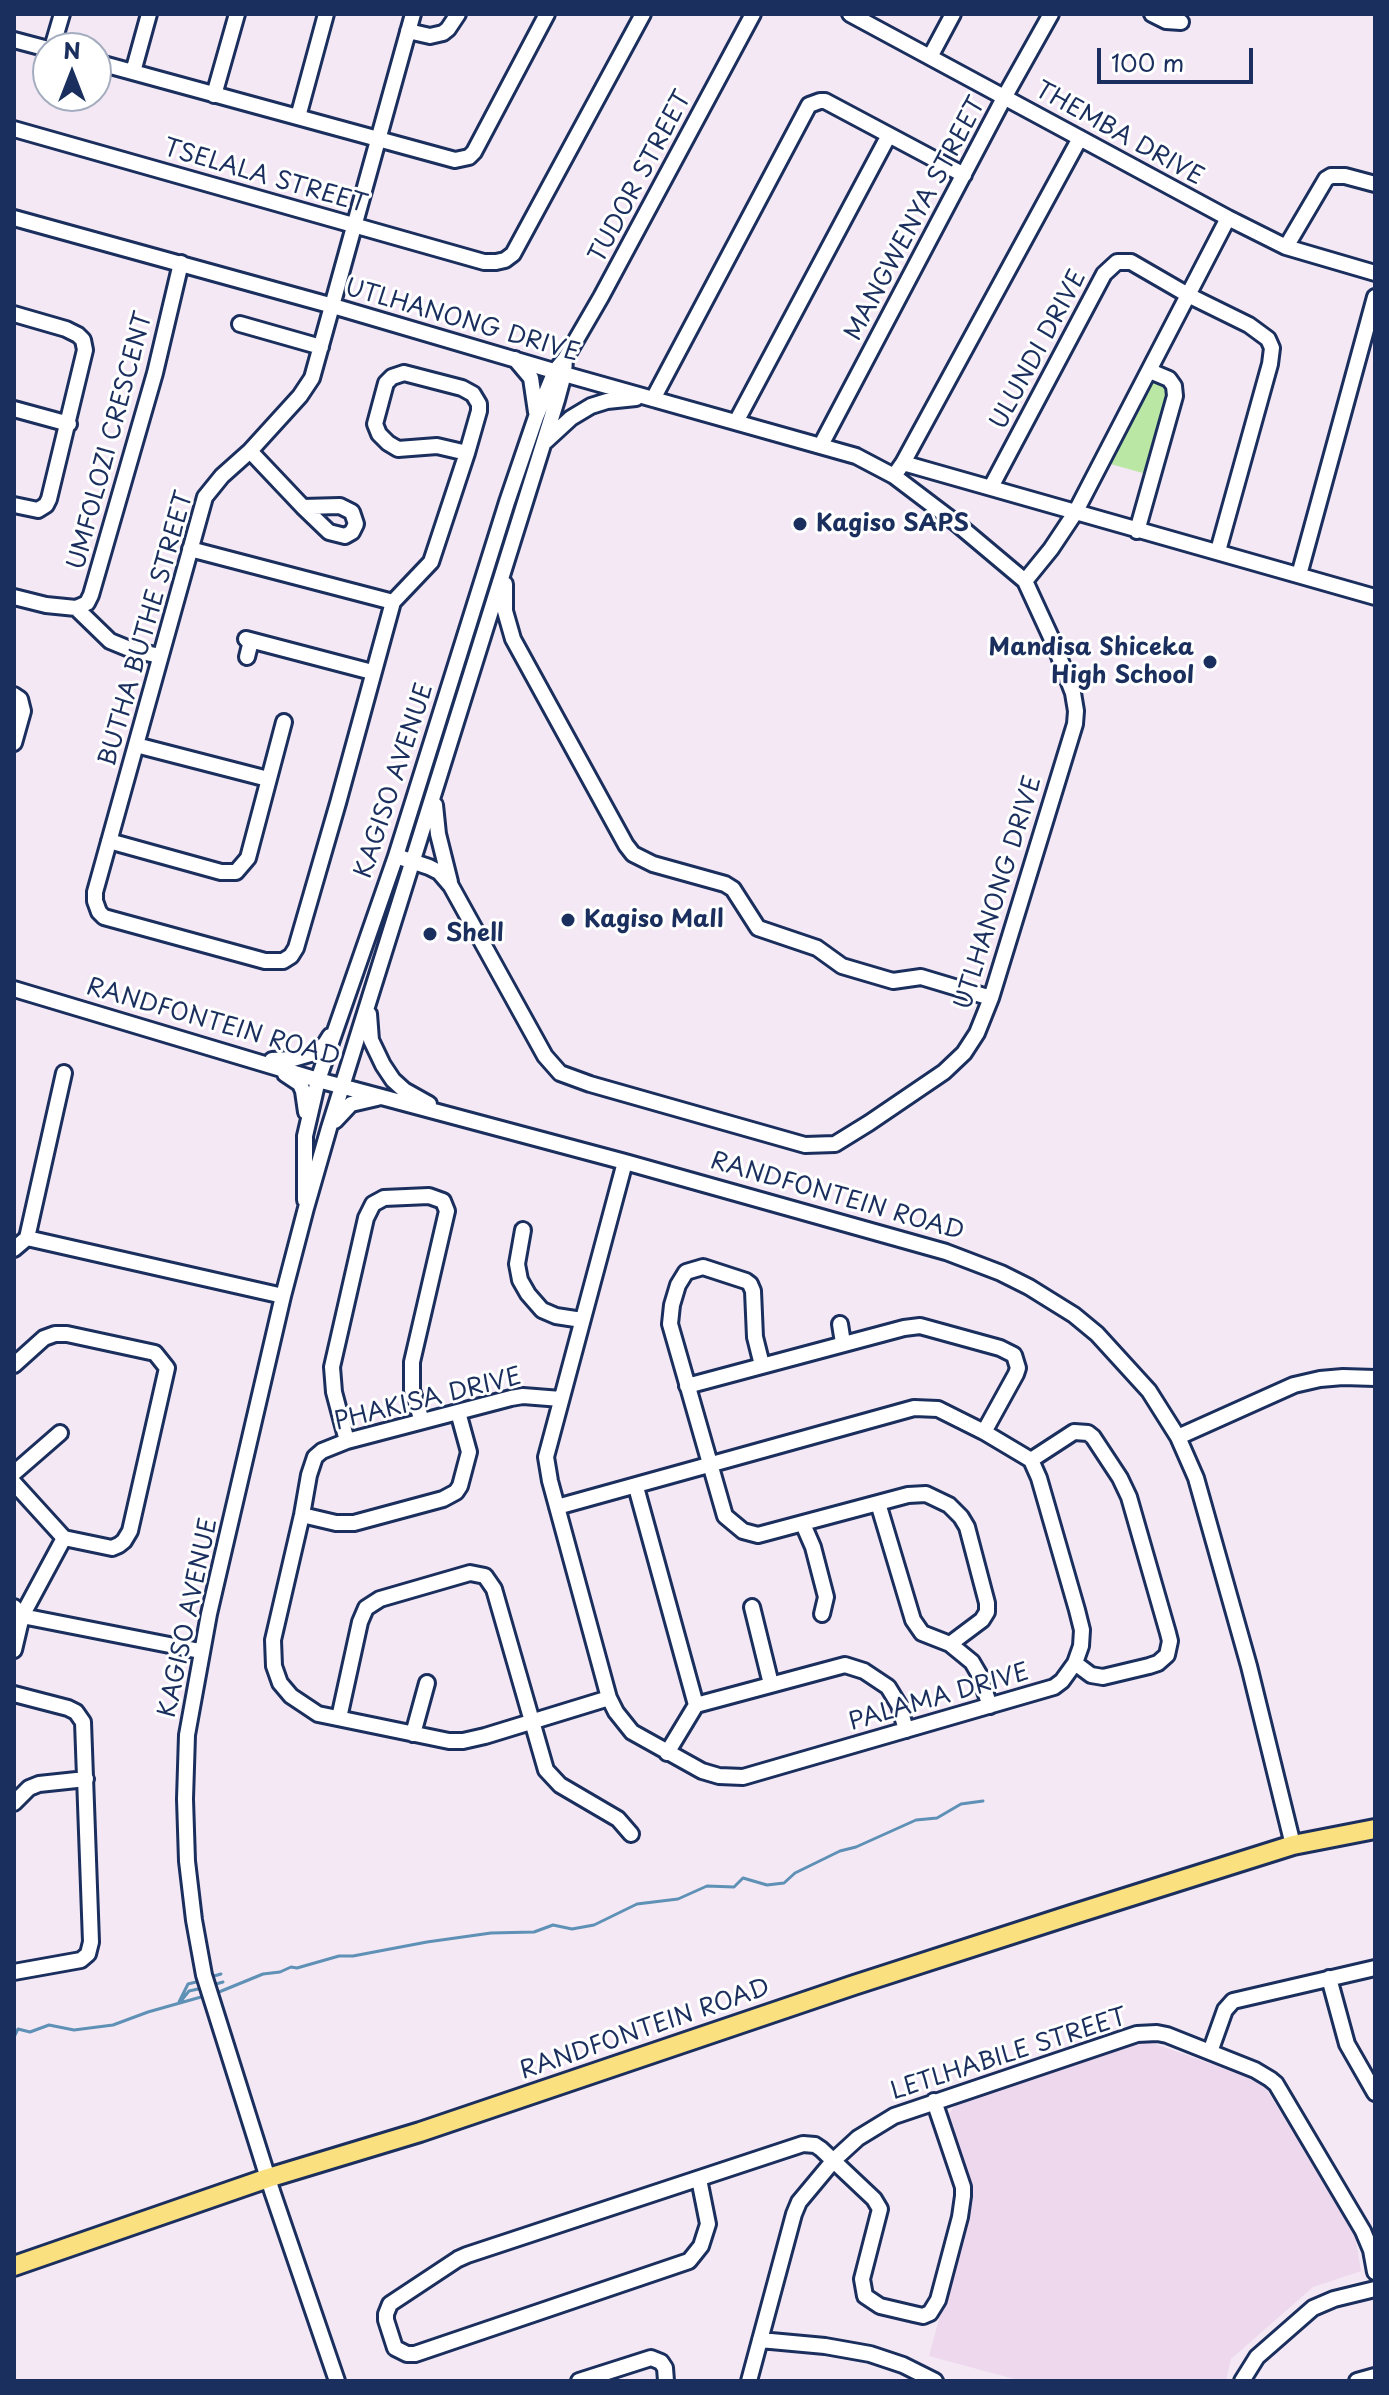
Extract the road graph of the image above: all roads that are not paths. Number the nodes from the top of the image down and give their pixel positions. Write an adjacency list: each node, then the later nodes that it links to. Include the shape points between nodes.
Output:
1 (149, 14): 17 (street)
2 (237, 14): 18 (street)
3 (326, 14): 20 (street)
4 (413, 14): 14 (street, BUTHA BUTHE STREET)
5 (458, 14): 14 (street, via 443,33)
6 (547, 14): 24 (street, via 469,157 446,160)
7 (643, 14): 29 (street, TSELALA STREET, via 520,242 505,260 484,262)
8 (753, 14): 40 (street, TUDOR STREET)
9 (953, 14): 15 (street)
10 (1051, 14): 19 (street, MANGWENYA STREET)
11 (1152, 14): 13 (street)
12 (857, 16): 15 (street, THEMBA DRIVE)
13 (1181, 22)
14 (408, 31): 24 (street, BUTHA BUTHE STREET)
15 (930, 57): 19 (street, THEMBA DRIVE)
16 (112, 66): 17 (street)
17 (133, 72): 18 (street)
18 (214, 95): 20 (street)
19 (1005, 96): 23 (street, THEMBA DRIVE); 25 (street, MANGWENYA STREET)
20 (298, 117): 24 (street)
21 (14, 129): 29 (street, TSELALA STREET)
22 (889, 135): 25 (street); 42 (street, via 825,101 805,110); 45 (street)
23 (1080, 138): 28 (street, THEMBA DRIVE); 51 (street)
24 (379, 141): 29 (street, BUTHA BUTHE STREET)
25 (964, 175): 48 (street, MANGWENYA STREET)
26 (1375, 184): 30 (street, via 1336,175 1326,179)
27 (14, 218): 31 (street, UTLHANONG DRIVE)
28 (1228, 218): 30 (street, THEMBA DRIVE); 33 (street)
29 (354, 225): 35 (street, BUTHA BUTHE STREET)
30 (1286, 247): 32 (street, THEMBA DRIVE)
31 (181, 263): 35 (street, UTLHANONG DRIVE); 66 (street, UMFOLOZI CRESCENT, via 95,584 87,603)
32 (1375, 273)
33 (1188, 295): 41 (street); 53 (street, ULUNDI DRIVE, via 1131,262 1110,267); 59 (street, ULUNDI DRIVE, via 1249,325 1272,348)
34 (1375, 297): 61 (street)
35 (333, 306): 38 (street, BUTHA BUTHE STREET); 39 (street, UTLHANONG DRIVE)
36 (14, 314): 46 (street, via 66,329 83,340 85,357)
37 (240, 324): 38 (street)
38 (321, 347): 49 (street, BUTHA BUTHE STREET, via 307,386)
39 (514, 358): 40 (street, UTLHANONG DRIVE); 44 (street, via 531,378)
40 (561, 368): 42 (street, UTLHANONG DRIVE); 44 (street, KAGISO AVENUE); 47 (street, KAGISO AVENUE)
41 (1150, 371): 56 (street); 57 (street, via 1169,379 1175,396)
42 (651, 398): 45 (street, UTLHANONG DRIVE); 47 (street, via 591,406)
43 (14, 409): 46 (street)
44 (536, 417): 77 (street, KAGISO AVENUE)
45 (736, 422): 48 (street, UTLHANONG DRIVE)
46 (69, 424): 54 (street, via 46,505 38,510)
47 (543, 444): 60 (street, KAGISO AVENUE)
48 (821, 445): 52 (street, UTLHANONG DRIVE)
49 (250, 451): 55 (street); 58 (street, BUTHA BUTHE STREET, via 205,497)
50 (467, 453): 50 (street, via 479,411 473,394 404,373 388,379 375,424 388,443 398,449 437,446); 65 (street, via 431,562)
51 (903, 463): 52 (street); 53 (street)
52 (894, 476): 62 (street, UTLHANONG DRIVE)
53 (991, 487): 56 (street)
54 (14, 505)
55 (303, 507)
56 (1075, 513): 57 (street); 62 (street)
57 (1137, 531): 59 (street)
58 (190, 549): 65 (street); 67 (street, BUTHA BUTHE STREET)
59 (1218, 551): 61 (street)
60 (506, 563): 75 (street, KAGISO AVENUE); 82 (street, via 505,611 517,647 633,854 725,884 758,928 817,948 842,966 893,981 921,977)
61 (1299, 575): 64 (street)
62 (1025, 581): 82 (street, UTLHANONG DRIVE, via 1073,693 1075,724)
63 (14, 597): 66 (street)
64 (1375, 597)
65 (393, 602): 69 (street)
66 (76, 608): 67 (street, via 110,641)
67 (160, 656): 73 (street, BUTHA BUTHE STREET)
68 (247, 657): 69 (street, via 249,640)
69 (372, 672): 76 (street, BUTHA BUTHE STREET, via 291,956 265,961 104,917 96,907 95,892)
70 (14, 695): 72 (street, via 23,711)
71 (284, 722): 74 (street)
72 (14, 743)
73 (136, 745): 74 (street); 76 (street, BUTHA BUTHE STREET)
74 (268, 779): 76 (street, via 248,858 236,872)
75 (435, 792): 78 (street, KAGISO AVENUE); 79 (street, via 438,834)
76 (109, 841)
77 (396, 856): 78 (street, UTLHANONG DRIVE); 83 (street, KAGISO AVENUE)
78 (414, 861): 79 (street, UTLHANONG DRIVE, via 435,870); 81 (street, KAGISO AVENUE)
79 (451, 886): 82 (street, UTLHANONG DRIVE, via 545,1056 560,1073 805,1145 835,1144 944,1072 970,1045)
80 (14, 989): 84 (street, RANDFONTEIN ROAD)
81 (370, 998): 87 (street, KAGISO AVENUE); 89 (street, via 368,1025 383,1065 404,1090)
82 (991, 998)
83 (337, 1024): 84 (street, via 314,1053); 86 (street, KAGISO AVENUE)
84 (263, 1062): 86 (street, RANDFONTEIN ROAD); 91 (street, via 300,1084 307,1106)
85 (64, 1073): 95 (street)
86 (318, 1080): 87 (street, RANDFONTEIN ROAD); 91 (street, KAGISO AVENUE)
87 (343, 1086): 88 (street, RANDFONTEIN ROAD); 90 (street, KAGISO AVENUE)
88 (382, 1097): 89 (street, RANDFONTEIN ROAD); 90 (street, via 351,1104)
89 (442, 1112): 92 (street, RANDFONTEIN ROAD)
90 (329, 1128): 93 (street, KAGISO AVENUE)
91 (305, 1136): 93 (street, KAGISO AVENUE)
92 (625, 1162): 98 (street, PALAMA DRIVE); 110 (street, RANDFONTEIN ROAD, via 946,1252 1029,1287 1097,1334 1149,1391)
93 (306, 1208): 97 (street, KAGISO AVENUE)
94 (523, 1230): 98 (street, via 517,1264 528,1294 542,1310)
95 (27, 1238): 96 (street); 97 (street)
96 (14, 1249)
97 (283, 1296): 127 (street, KAGISO AVENUE)
98 (582, 1320): 105 (street, PALAMA DRIVE)
99 (840, 1324): 100 (street)
100 (843, 1343): 102 (street); 108 (street, via 920,1326 1008,1351 1018,1368)
101 (14, 1365): 121 (street, via 44,1338 67,1334 155,1353 167,1368 124,1541 112,1548)
102 (762, 1365): 104 (street); 104 (street, via 750,1284 697,1267 682,1277 670,1318)
103 (1375, 1378): 110 (street, via 1294,1385)
104 (687, 1386): 113 (street)
105 (561, 1399): 106 (street, PHAKISA DRIVE, via 523,1396); 118 (street, PALAMA DRIVE, via 546,1457)
106 (458, 1412): 107 (street, PHAKISA DRIVE); 119 (street, via 469,1452 456,1492 354,1523)
107 (422, 1421): 111 (street, PHAKISA DRIVE); 111 (street, via 412,1390 412,1362 447,1211 443,1201 429,1196 384,1198 373,1204 366,1218 332,1367)
108 (984, 1432): 112 (street); 113 (street, via 938,1409 922,1407)
109 (60, 1433): 114 (street)
110 (1178, 1437): 144 (street, RANDFONTEIN ROAD, via 1196,1478 1249,1666)
111 (347, 1441): 119 (street, PHAKISA DRIVE, via 315,1457)
112 (1031, 1460): 128 (street, via 1082,1630); 128 (street, via 1074,1432 1093,1437 1129,1497 1170,1641 1167,1655 1158,1663 1103,1677)
113 (709, 1465): 116 (street); 120 (street, via 725,1516 743,1531 758,1535)
114 (14, 1473)
115 (14, 1483): 121 (street)
116 (636, 1487): 118 (street); 133 (street)
117 (878, 1503): 120 (street); 125 (street, via 913,1620 922,1633); 125 (street, via 926,1494 956,1511 967,1527 987,1612)
118 (557, 1507): 132 (street, PALAMA DRIVE)
119 (302, 1515): 135 (street, PHAKISA DRIVE, via 273,1640 274,1666 291,1696 318,1714)
120 (803, 1524): 124 (street, via 826,1597)
121 (64, 1538): 123 (street)
122 (752, 1607): 130 (street)
123 (18, 1612): 126 (street); 127 (street)
124 (822, 1614)
125 (950, 1644): 134 (street, via 976,1667)
126 (14, 1650)
127 (200, 1651): 152 (street, KAGISO AVENUE, via 187,1735 185,1799 194,1920 204,1975)
128 (1075, 1663): 134 (street, PALAMA DRIVE, via 1054,1687)
129 (427, 1683): 138 (street)
130 (771, 1684): 133 (street); 137 (street, via 852,1666 888,1687)
131 (14, 1694): 140 (street, via 68,1708 81,1717)
132 (609, 1698): 136 (street, PHAKISA DRIVE); 139 (street, PALAMA DRIVE, via 632,1732)
133 (696, 1705): 139 (street)
134 (990, 1706): 137 (street, PALAMA DRIVE)
135 (339, 1718): 136 (street, via 366,1608 380,1599 470,1573 485,1576 494,1589); 138 (street, PHAKISA DRIVE)
136 (531, 1722): 138 (street, PHAKISA DRIVE, via 463,1741); 143 (street, via 549,1775 618,1819)
137 (906, 1730): 139 (street, PALAMA DRIVE, via 733,1778 702,1771)
138 (413, 1734)
139 (667, 1753)
140 (86, 1779): 141 (street, via 39,1784); 146 (street, via 88,1954 76,1962)
141 (14, 1803)
142 (1375, 1829): 144 (main road, RANDFONTEIN ROAD)
143 (631, 1834)
144 (1293, 1845): 152 (main road, RANDFONTEIN ROAD)
145 (1375, 1968): 147 (street)
146 (14, 1972)
147 (1329, 1978): 148 (street, via 1233,2001); 149 (street, via 1347,2044)
148 (1210, 2052): 150 (street, LETLHABILE STREET, via 1167,2035 1137,2034); 155 (street, LETLHABILE STREET, via 1276,2084 1363,2231)
149 (1375, 2093)
150 (934, 2101): 151 (street, LETLHABILE STREET, via 881,2123); 151 (street, via 963,2196 938,2300 930,2313 880,2306 865,2296 862,2279 880,2209)
151 (834, 2160): 153 (street, via 815,2145 803,2144); 157 (street, LETLHABILE STREET, via 794,2214)
152 (268, 2178): 154 (main road, RANDFONTEIN ROAD); 159 (street, KAGISO AVENUE)
153 (699, 2179): 153 (street, via 708,2224 689,2261 425,2351 407,2354 395,2348 386,2320 390,2304 458,2259)
154 (14, 2266)
155 (1375, 2272)
156 (1375, 2289): 164 (street, via 1313,2308 1257,2357)
157 (760, 2340): 162 (street, LETLHABILE STREET); 163 (street, via 870,2354)
158 (1375, 2376): 165 (street)
159 (337, 2381)
160 (579, 2381): 161 (street, via 651,2358 665,2368)
161 (666, 2381)
162 (749, 2381)
163 (935, 2381)
164 (1242, 2381)
165 (1357, 2381)

